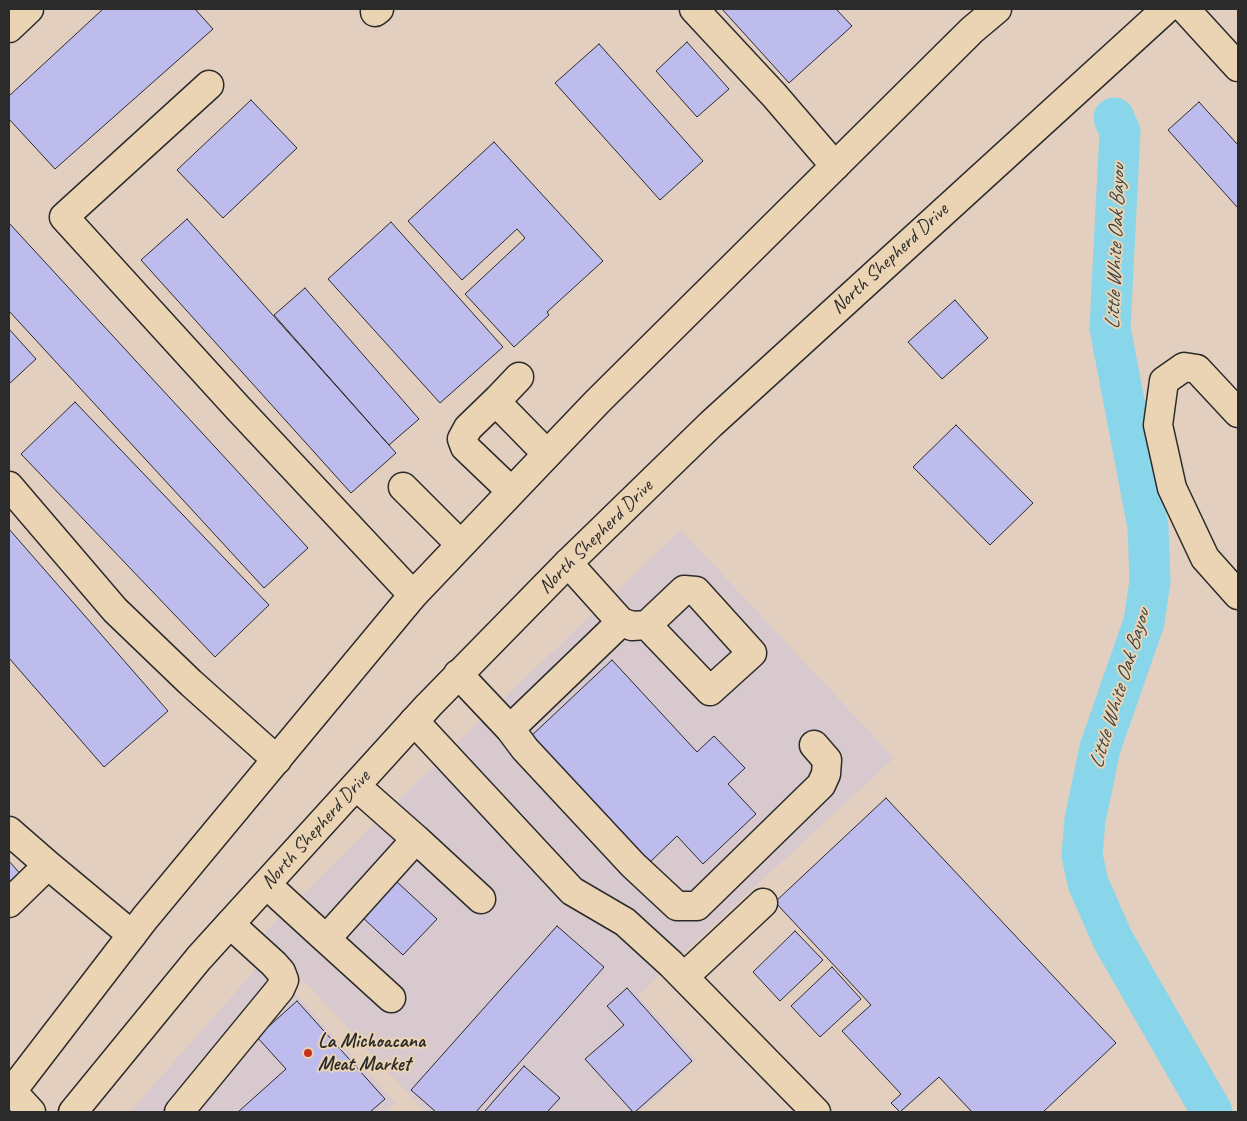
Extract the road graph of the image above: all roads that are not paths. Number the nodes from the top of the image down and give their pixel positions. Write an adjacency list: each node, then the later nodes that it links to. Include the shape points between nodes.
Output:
1 (29, 9): 6 (main road)
2 (694, 9): 9 (main road)
3 (997, 9): 9 (main road)
4 (1166, 9): 18 (main road, North Shepherd Drive, via 710,424)
5 (1185, 9): 7 (main road)
6 (9, 28)
7 (1238, 67)
8 (209, 84): 19 (main road, via 64,217)
9 (835, 166): 13 (main road)
10 (519, 377): 11 (main road)
11 (499, 398): 13 (main road, via 501,407); 16 (main road, via 468,428 462,439 466,447)
12 (1238, 413): 20 (main road, via 1197,369 1184,367 1164,381 1158,425 1172,488 1205,558)
13 (547, 454): 16 (main road)
14 (9, 486): 25 (main road, via 115,610 190,683)
15 (403, 487): 17 (main road)
16 (511, 491): 17 (main road)
17 (460, 544): 19 (main road)
18 (568, 563): 21 (main road, North Shepherd Drive); 23 (main road, via 634,624)
19 (413, 595): 25 (main road)
20 (1238, 595)
21 (458, 674): 22 (main road, North Shepherd Drive); 23 (main road)
22 (414, 722): 26 (main road, North Shepherd Drive); 37 (main road, via 572,891 625,922)
23 (510, 729): 24 (main road, via 524,749 626,858 677,906 696,906 821,785 827,760)
24 (814, 745)
25 (277, 760): 35 (main road)
26 (356, 786): 28 (main road); 30 (main road, North Shepherd Drive)
27 (9, 831): 29 (main road)
28 (416, 839): 31 (main road); 36 (main road)
29 (48, 865): 32 (main road); 35 (main road)
30 (267, 885): 34 (main road, North Shepherd Drive); 36 (main road)
31 (481, 899)
32 (9, 903)
33 (763, 903): 37 (main road)
34 (230, 924): 41 (main road, North Shepherd Drive); 42 (main road, via 274,964 284,980)
35 (132, 935): 39 (main road)
36 (326, 939): 38 (main road)
37 (684, 977): 43 (main road)
38 (391, 998)
39 (10, 1091): 40 (main road)
40 (31, 1112)
41 (73, 1112)
42 (179, 1112)
43 (816, 1112)

